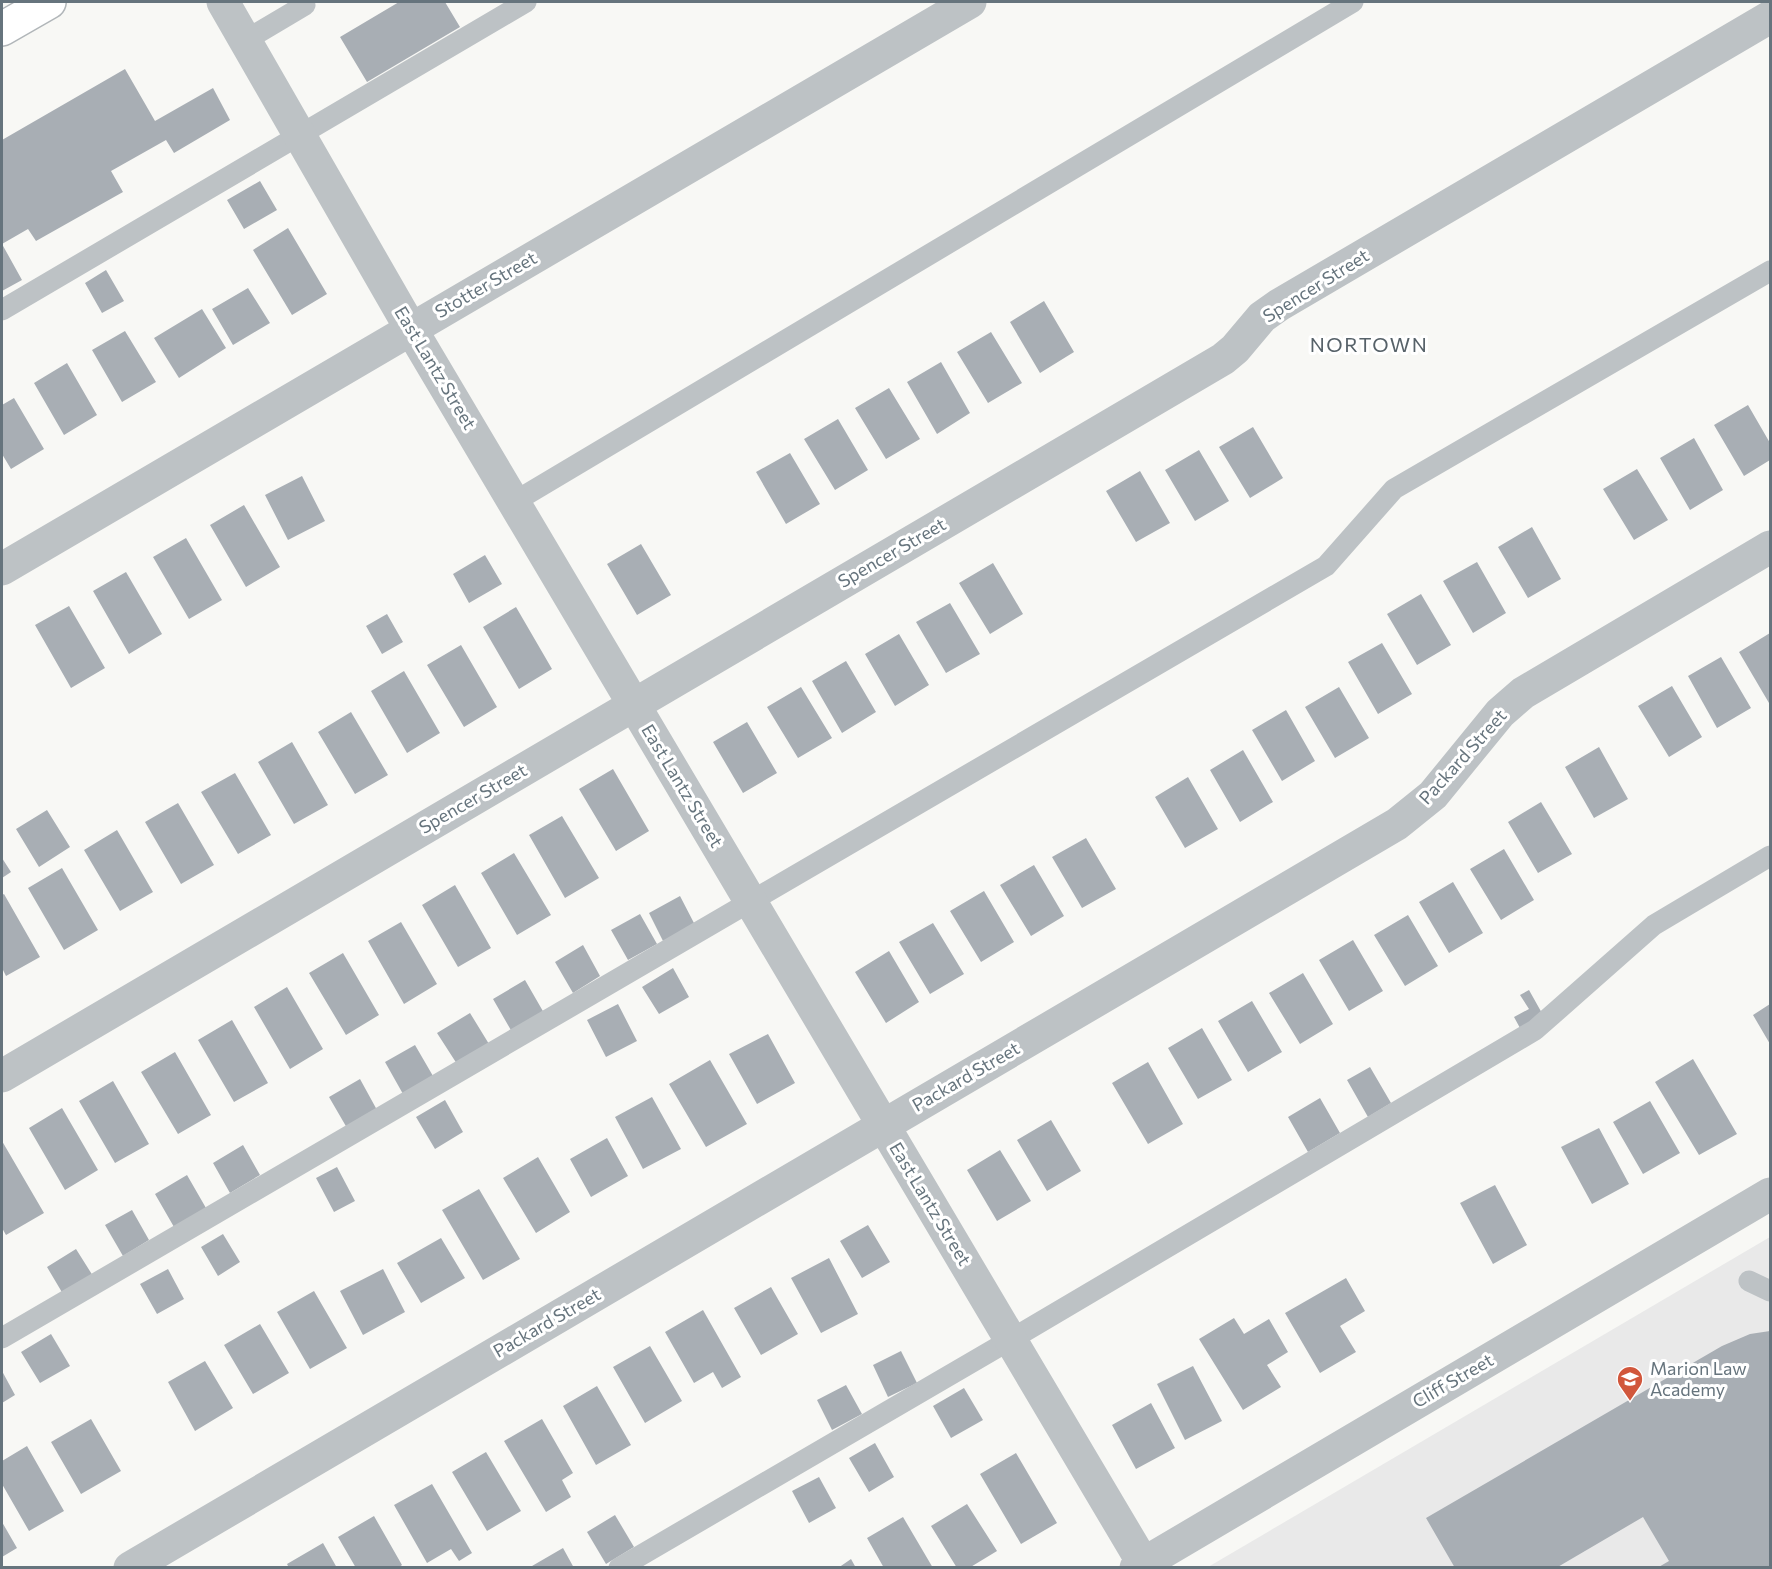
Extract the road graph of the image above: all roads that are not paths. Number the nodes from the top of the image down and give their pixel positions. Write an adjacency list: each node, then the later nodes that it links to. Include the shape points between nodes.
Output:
1 (49, 2): 8 (main road)
2 (223, 2): 9 (street, East Lantz Street)
3 (526, 2): 10 (lane)
4 (970, 2): 13 (street, Stotter Street)
5 (1353, 2): 14 (lane)
6 (307, 3): 9 (lane)
7 (1770, 17): 17 (street, Spencer Street, via 1279,305 1262,317 1223,359)
8 (2, 29)
9 (246, 40): 10 (street, East Lantz Street)
10 (299, 133): 12 (lane); 13 (street, East Lantz Street)
11 (1770, 271): 19 (lane, via 1394,489 1326,566)
12 (2, 310)
13 (411, 329): 14 (street, East Lantz Street); 16 (street, Stotter Street)
14 (514, 502): 17 (street, East Lantz Street)
15 (1770, 547): 21 (street, Packard Street, via 1523,693 1500,713 1433,795 1397,824)
16 (2, 569)
17 (634, 705): 19 (street, East Lantz Street); 20 (street, Spencer Street)
18 (1770, 856): 26 (lane, via 1654,925 1535,1030)
19 (751, 903): 21 (street, East Lantz Street); 25 (lane)
20 (2, 1076)
21 (883, 1126): 26 (street, East Lantz Street); 28 (street, Packard Street)
22 (1770, 1194): 27 (street, Cliff Street)
23 (1749, 1281): 24 (lane)
24 (1770, 1291)
25 (2, 1338)
26 (1010, 1340): 27 (street, East Lantz Street); 29 (lane)
27 (1142, 1566)
28 (130, 1568)
29 (619, 1568)

